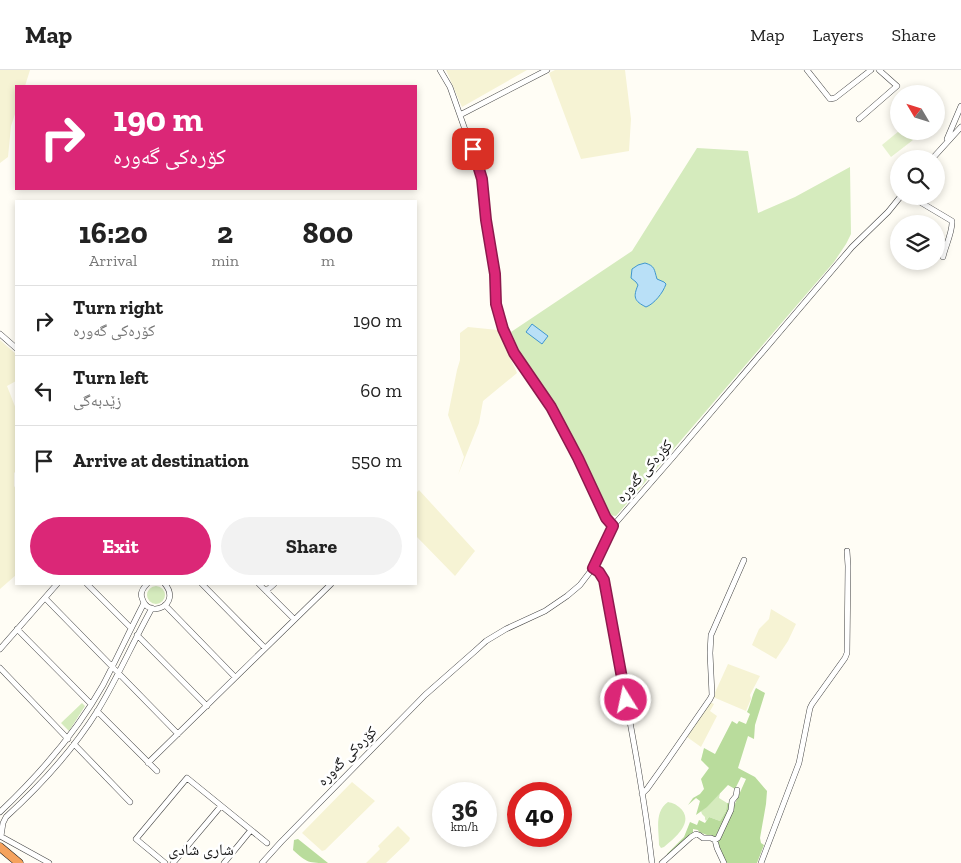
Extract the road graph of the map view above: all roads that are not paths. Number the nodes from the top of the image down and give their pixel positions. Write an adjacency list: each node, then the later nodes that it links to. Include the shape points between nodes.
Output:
1 (440, 70): 7 (street)
2 (547, 70): 7 (street)
3 (806, 70): 4 (street, via 830,100)
4 (871, 70)
5 (879, 70): 8 (street, via 896,86)
6 (961, 106): 10 (street)
7 (460, 115): 19 (street, via 482,179 496,304 503,329 514,353 551,407 606,518)
8 (858, 120)
9 (961, 127): 10 (street)
10 (945, 144): 11 (street)
11 (940, 150)
12 (893, 205): 19 (street, کۆرەکی گەورە, via 852,247)
13 (925, 205): 14 (street)
14 (942, 215)
15 (945, 217): 16 (street, via 952,221)
16 (945, 247)
17 (0, 334): 18 (street)
18 (15, 347)
19 (613, 526): 22 (street, کۆرەکی گەورە)
20 (847, 551): 73 (street, via 847,653 810,708 799,762)
21 (744, 560): 55 (street, via 711,635 712,695)
22 (593, 568): 55 (street, via 604,580); 69 (street, کۆرەکی گەورە, via 567,596 486,642 425,695)
23 (56, 585): 32 (street)
24 (88, 585): 37 (street)
25 (146, 585): 33 (street, via 142,592)
26 (167, 585): 34 (street, via 170,595)
27 (203, 585): 40 (street)
28 (260, 585): 31 (street)
29 (273, 585): 31 (street)
30 (330, 585): 36 (street)
31 (266, 591): 36 (street)
32 (45, 598): 38 (street); 42 (street)
33 (144, 603): 35 (street); 37 (street)
34 (165, 606): 35 (street); 45 (street)
35 (152, 608): 39 (street)
36 (294, 619): 40 (street)
37 (131, 628): 42 (street)
38 (17, 629): 41 (street); 46 (street)
39 (137, 635): 44 (street); 47 (street)
40 (265, 648): 45 (street)
41 (0, 649)
42 (112, 666): 44 (street); 46 (street)
43 (0, 668): 50 (street)
44 (118, 674): 48 (street); 49 (street)
45 (235, 676): 47 (street)
46 (91, 704): 50 (street)
47 (207, 706): 49 (street)
48 (97, 711): 51 (street); 52 (street)
49 (178, 734): 52 (street)
50 (68, 739): 58 (street)
51 (74, 744): 56 (street); 60 (street, via 6,817)
52 (148, 763): 53 (street)
53 (156, 771)
54 (737, 790): 61 (street, via 731,810)
55 (642, 794): 70 (street)
56 (130, 802)
57 (221, 806): 59 (street); 66 (street, via 186,778 136,839); 67 (street)
58 (0, 812)
59 (251, 830): 62 (street); 68 (street)
60 (0, 836): 65 (street)
61 (715, 840): 71 (street, via 696,834); 72 (street)
62 (267, 843)
63 (0, 848): 64 (highway)
64 (19, 863)
65 (49, 863)
66 (165, 863)
67 (173, 863)
68 (224, 863)
69 (262, 863)
70 (652, 863)
71 (662, 863)
72 (724, 863)
73 (761, 863)

